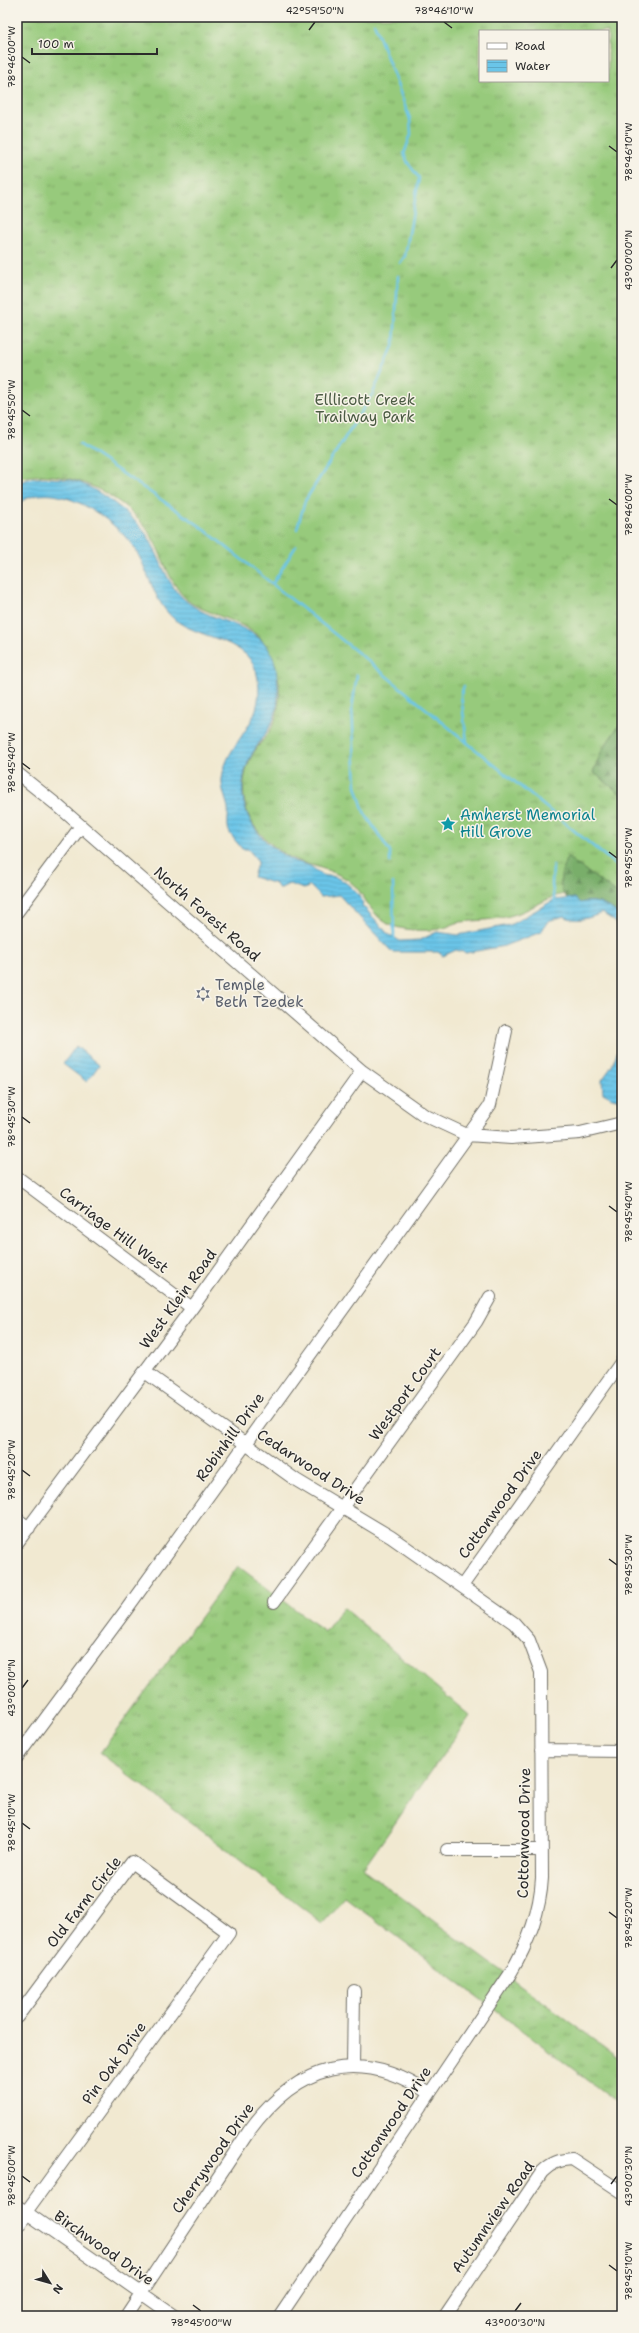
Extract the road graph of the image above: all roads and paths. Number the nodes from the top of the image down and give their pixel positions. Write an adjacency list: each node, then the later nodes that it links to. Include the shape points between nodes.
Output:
1 (17, 773): 2 (street, North Forest Road)
2 (81, 826): 3 (street); 5 (street, North Forest Road)
3 (17, 912)
4 (506, 1031): 7 (street, Robinhill Drive, via 490,1105)
5 (362, 1071): 7 (street, North Forest Road, via 410,1107); 10 (street, West Klein Road)
6 (622, 1123): 7 (street, North Forest Road, via 580,1132 511,1138)
7 (467, 1135): 13 (street, Robinhill Drive)
8 (17, 1177): 10 (street, Carriage Hill West)
9 (490, 1297): 14 (street, Westport Court, via 476,1322)
10 (192, 1308): 12 (street, West Klein Road)
11 (622, 1361): 18 (street, Cottonwood Drive)
12 (145, 1372): 13 (street, Cedarwood Drive); 16 (street, West Klein Road)
13 (245, 1444): 14 (street, Cedarwood Drive, via 296,1480); 22 (street, Robinhill Drive)
14 (343, 1508): 18 (street, Cedarwood Drive, via 391,1537); 19 (street, Westport Court)
15 (17, 1519): 16 (street)
16 (29, 1528): 17 (street, West Klein Road)
17 (17, 1543)
18 (462, 1586): 20 (street, Cottonwood Drive, via 514,1623 534,1650 542,1683)
19 (274, 1602)
20 (541, 1750): 21 (street); 24 (street, Cottonwood Drive)
21 (622, 1750)
22 (17, 1757)
23 (447, 1850): 24 (street)
24 (542, 1850): 29 (street, Cottonwood Drive, via 541,1893 528,1940 510,1974)
25 (229, 1933): 27 (street, Old Farm Circle, via 132,1862); 31 (street, Pin Oak Drive)
26 (354, 1991): 28 (street)
27 (17, 2018)
28 (353, 2067): 29 (street, Cherrywood Drive, via 381,2070 397,2075); 33 (street, Cherrywood Drive, via 308,2077 285,2091 272,2103 249,2131)
29 (429, 2093): 36 (street, Cottonwood Drive)
30 (621, 2191): 37 (street, Autumnview Road, via 572,2159 563,2159 548,2166)
31 (23, 2210): 32 (street, Pin Oak Drive); 33 (street, Birchwood Drive)
32 (17, 2227)
33 (140, 2294): 34 (street, Cherrywood Drive); 35 (street, Birchwood Drive)
34 (126, 2316)
35 (174, 2316)
36 (280, 2316)
37 (445, 2316)

